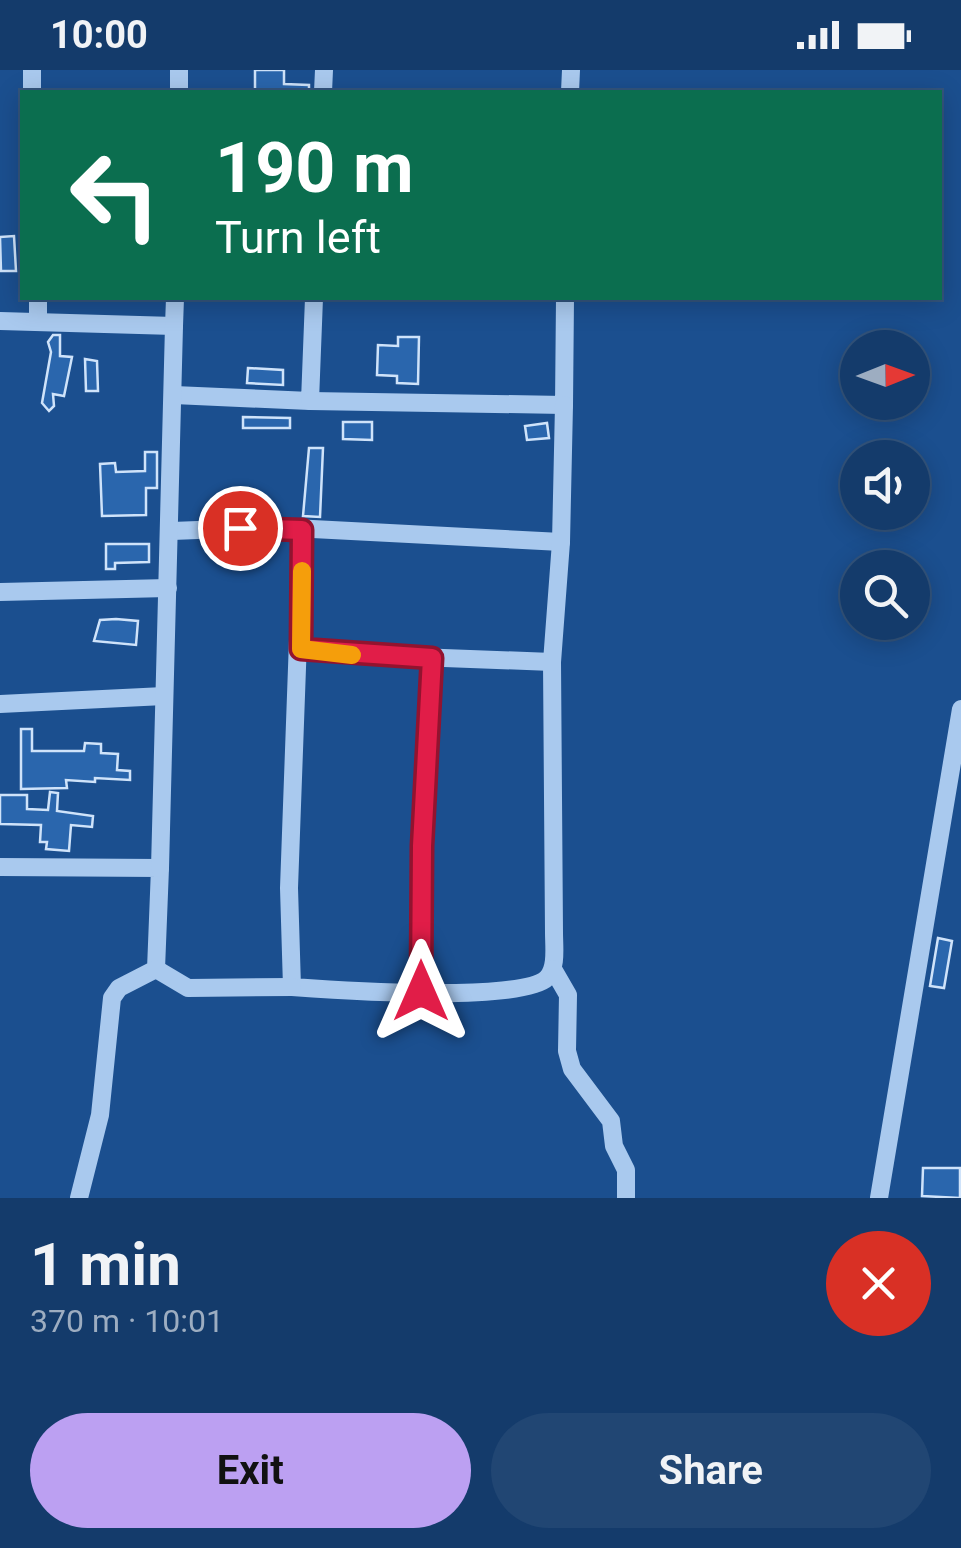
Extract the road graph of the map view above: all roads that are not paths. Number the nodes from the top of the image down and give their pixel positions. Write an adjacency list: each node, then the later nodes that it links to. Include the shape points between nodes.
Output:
1 (38, 300): 6 (street)
2 (175, 300): 7 (street)
3 (314, 300): 9 (street)
4 (565, 300): 10 (street)
5 (0, 321): 6 (street)
6 (38, 322): 7 (street)
7 (174, 326): 8 (street)
8 (174, 395): 9 (street); 12 (street)
9 (310, 400): 10 (street)
10 (564, 406): 13 (street)
11 (302, 530): 12 (street); 13 (street); 16 (street)
12 (172, 531): 14 (street)
13 (562, 542): 18 (street)
14 (168, 588): 15 (street); 19 (street)
15 (0, 592)
16 (301, 649): 17 (street); 26 (street, via 289,888)
17 (432, 658): 18 (street); 27 (street)
18 (552, 662): 25 (street)
19 (164, 696): 20 (street); 23 (street)
20 (0, 704)
21 (961, 709): 30 (street)
22 (0, 867): 23 (street)
23 (160, 868): 24 (street)
24 (156, 969): 26 (street, via 188,988); 28 (street, via 112,998 100,1115)
25 (553, 969): 27 (street, via 535,986); 29 (street, via 568,995 572,1070 612,1121 626,1170)
26 (292, 987): 27 (street)
27 (421, 991)
28 (79, 1198)
29 (626, 1198)
30 (879, 1198)

